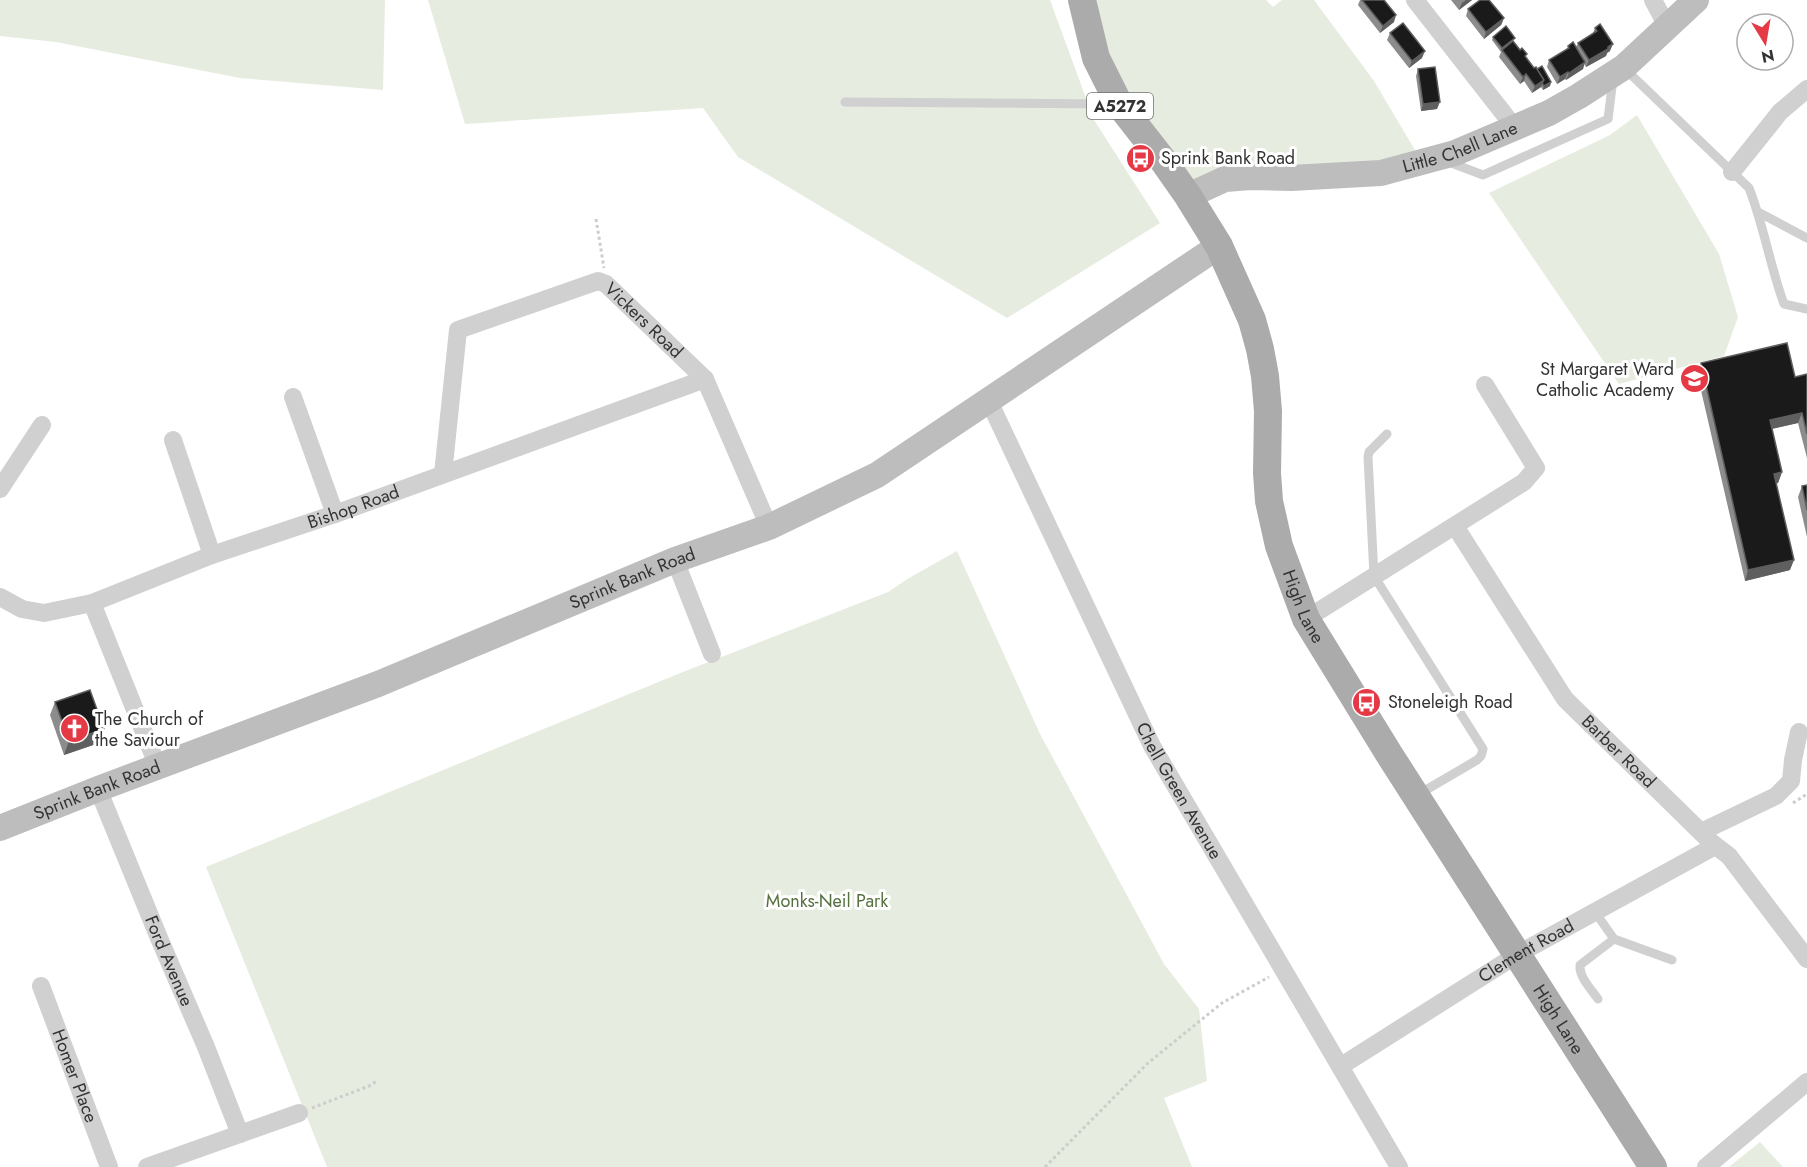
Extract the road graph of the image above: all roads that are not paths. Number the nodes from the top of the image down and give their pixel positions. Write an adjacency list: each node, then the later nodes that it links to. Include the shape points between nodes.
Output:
1 (1082, 0): 9 (main road, High Lane / A5272, via 1096,58)
2 (1415, 0): 10 (street)
3 (1653, 0): 5 (street)
4 (1696, 0): 5 (street, Little Chell Lane)
5 (1668, 28): 6 (street, Little Chell Lane)
6 (1619, 70): 10 (street, Little Chell Lane, via 1549,113); 11 (lane, via 1608,119 1483,175); 12 (lane)
7 (1807, 89): 12 (street, via 1780,112)
8 (845, 102): 9 (lane)
9 (1119, 104): 13 (main road, High Lane / A5272)
10 (1515, 128): 11 (street, Little Chell Lane)
11 (1436, 158): 13 (street, Little Chell Lane, via 1381,173 1225,179)
12 (1732, 172): 14 (lane, via 1749,188)
13 (1188, 196): 16 (main road, High Lane / A5272)
14 (1758, 212): 15 (lane); 17 (lane, via 1784,304)
15 (1807, 238)
16 (1219, 246): 21 (street, Sprink Bank Road); 35 (main road, High Lane / A5272, via 1252,320 1260,350 1268,411 1269,501 1279,546)
17 (1807, 309)
18 (705, 379): 25 (street, Bishop Road); 25 (street, Vickers Road, via 606,284 598,281 458,330); 29 (street, Vickers Road)
19 (1485, 385): 28 (street, via 1536,468 1524,482)
20 (293, 397): 27 (street)
21 (988, 399): 29 (street, Sprink Bank Road, via 877,475); 51 (street, Chell Green Avenue, via 1152,746)
22 (42, 425): 26 (street)
23 (1387, 434): 32 (lane, via 1368,457)
24 (173, 440): 30 (street)
25 (443, 474): 27 (street, Bishop Road)
26 (0, 489)
27 (335, 514): 30 (street, Bishop Road)
28 (1455, 526): 32 (street); 42 (street, Barber Road, via 1565,699)
29 (769, 527): 31 (street, Sprink Bank Road)
30 (212, 555): 34 (street, Bishop Road)
31 (675, 560): 36 (street); 38 (street, Sprink Bank Road, via 378,684)
32 (1374, 576): 35 (street); 40 (lane, via 1483,748 1477,760)
33 (0, 597): 34 (street, Bishop Road, via 22,609 44,613)
34 (92, 603): 38 (street)
35 (1306, 620): 40 (main road, High Lane / A5272)
36 (712, 654)
37 (1799, 732): 42 (street, via 1791,782 1776,796)
38 (158, 767): 39 (street, Sprink Bank Road)
39 (98, 789): 41 (street, Sprink Bank Road); 54 (street, Ford Avenue)
40 (1416, 796): 46 (main road, High Lane / A5272)
41 (0, 828)
42 (1701, 832): 43 (street, Barber Road)
43 (1715, 846): 44 (street, Clement Road); 47 (street, Barber Road, via 1729,856)
44 (1594, 912): 45 (lane); 46 (street, Clement Road)
45 (1614, 939): 48 (lane); 50 (lane, via 1581,965 1581,975)
46 (1518, 954): 51 (street, Clement Road); 58 (main road, High Lane / A5272)
47 (1807, 959)
48 (1672, 960)
49 (41, 986): 55 (street, Homer Place)
50 (1598, 999)
51 (1341, 1066): 57 (street, Chell Green Avenue)
52 (1807, 1082): 59 (street)
53 (299, 1113): 54 (street)
54 (240, 1134): 56 (street)
55 (109, 1167)
56 (147, 1167)
57 (1399, 1167)
58 (1653, 1167)
59 (1706, 1167)

